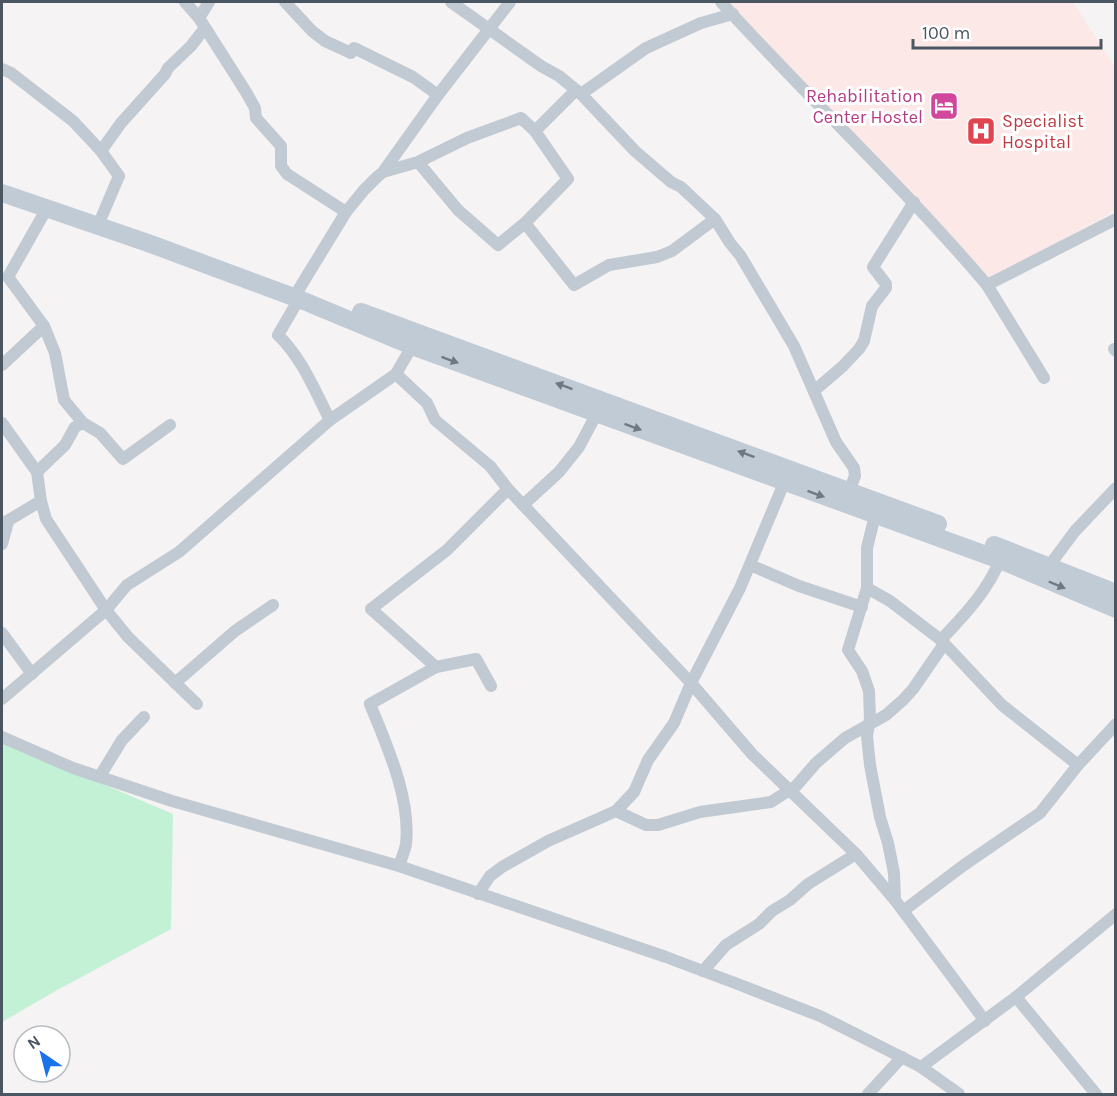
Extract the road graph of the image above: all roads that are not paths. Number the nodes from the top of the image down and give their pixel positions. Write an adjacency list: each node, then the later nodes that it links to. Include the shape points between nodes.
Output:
1 (184, 2): 8 (street)
2 (209, 2): 8 (street)
3 (285, 2): 12 (street, via 325,41 351,53 354,48 413,77)
4 (451, 2): 9 (street)
5 (510, 2): 9 (street)
6 (721, 2): 7 (street)
7 (733, 14): 11 (street, via 701,23 646,48); 19 (street)
8 (202, 23): 14 (street, via 191,46 168,68); 21 (street, via 251,100 256,118 281,146 281,166 287,174)
9 (489, 30): 11 (street); 12 (street)
10 (2, 69): 14 (street, via 55,106)
11 (578, 92): 13 (street); 23 (street, via 635,151)
12 (438, 95): 16 (street)
13 (535, 132): 15 (street, via 521,118); 25 (street, via 568,179)
14 (101, 151): 22 (street, via 119,176)
15 (418, 162): 16 (street); 25 (street, via 458,210 498,245)
16 (383, 172): 21 (street)
17 (2, 183): 22 (main road)
18 (2, 193): 20 (main road)
19 (914, 202): 26 (street); 33 (street, via 873,267 886,288 872,306 860,349)
20 (46, 208): 27 (main road); 28 (street, via 8,277)
21 (346, 212): 27 (street)
22 (102, 216): 27 (main road)
23 (715, 219): 25 (street, via 672,251 609,265 574,285); 33 (street, via 794,346)
24 (1116, 219): 26 (street)
25 (525, 223)
26 (987, 285): 32 (street)
27 (299, 294): 29 (main road); 35 (street, via 278,335 306,372); 43 (main road, one-way to 27)
28 (44, 326): 30 (street); 37 (street, via 55,353 64,400)
29 (412, 346): 31 (street); 34 (main road, one-way to 34)
30 (2, 365)
31 (396, 374): 35 (street); 42 (street, via 428,403 435,420 490,466)
32 (1044, 378)
33 (814, 391): 43 (street, via 836,442 856,471)
34 (597, 413): 40 (main road, one-way to 40); 45 (street, via 560,472)
35 (330, 420): 57 (street, via 179,552 127,585)
36 (2, 423): 39 (street)
37 (83, 423): 38 (street, via 100,434 123,459); 39 (street, via 75,427 65,445)
38 (170, 425)
39 (37, 472): 44 (street)
40 (784, 483): 46 (main road, one-way to 46); 50 (street)
41 (1116, 488): 51 (street, via 1075,531)
42 (508, 489): 45 (street); 60 (street, via 447,550 371,609)
43 (849, 491): 51 (main road)
44 (41, 501): 47 (street); 57 (street, via 46,519)
45 (523, 505): 63 (street)
46 (875, 515): 49 (main road); 52 (street, via 867,548)
47 (5, 523): 48 (street)
48 (2, 544)
49 (1000, 560): 56 (main road, one-way to 56); 59 (street, via 976,602)
50 (750, 565): 55 (street); 63 (street)
51 (1049, 567): 53 (main road)
52 (867, 588): 55 (street); 59 (street)
53 (1116, 593)
54 (273, 605): 62 (street, via 234,631)
55 (862, 607): 68 (street, via 848,650 867,683)
56 (1116, 609)
57 (106, 610): 61 (street); 62 (street)
58 (2, 633): 61 (street)
59 (943, 642): 68 (street, via 903,700); 71 (street, via 1002,705)
60 (436, 667): 64 (street, via 476,659); 76 (street, via 370,704 391,755 404,805 406,844)
61 (32, 674): 65 (street)
62 (175, 683): 66 (street)
63 (691, 683): 73 (street); 74 (street, via 674,723 648,760 634,792)
64 (491, 686)
65 (2, 699)
66 (197, 704)
67 (144, 717): 72 (street, via 122,740)
68 (868, 724): 73 (street, via 845,738); 78 (street, via 870,765 894,873)
69 (1116, 724): 71 (street)
70 (2, 736): 72 (street)
71 (1078, 765): 79 (street, via 1040,813)
72 (100, 776): 76 (street, via 172,801)
73 (789, 790): 74 (street, via 771,802 700,812 658,825 646,825); 75 (street)
74 (616, 811): 77 (street, via 548,841 502,867)
75 (856, 854): 78 (street); 81 (street, via 726,945)
76 (399, 866): 77 (street)
77 (478, 894): 81 (street)
78 (895, 900): 79 (street)
79 (903, 911): 83 (street)
80 (1114, 920): 82 (street)
81 (703, 971): 84 (street, via 820,1016)
82 (1016, 997): 83 (street); 88 (street)
83 (985, 1021): 85 (street)
84 (902, 1057): 85 (street); 86 (street)
85 (921, 1067): 87 (street)
86 (868, 1095)
87 (959, 1095)
88 (1096, 1095)

